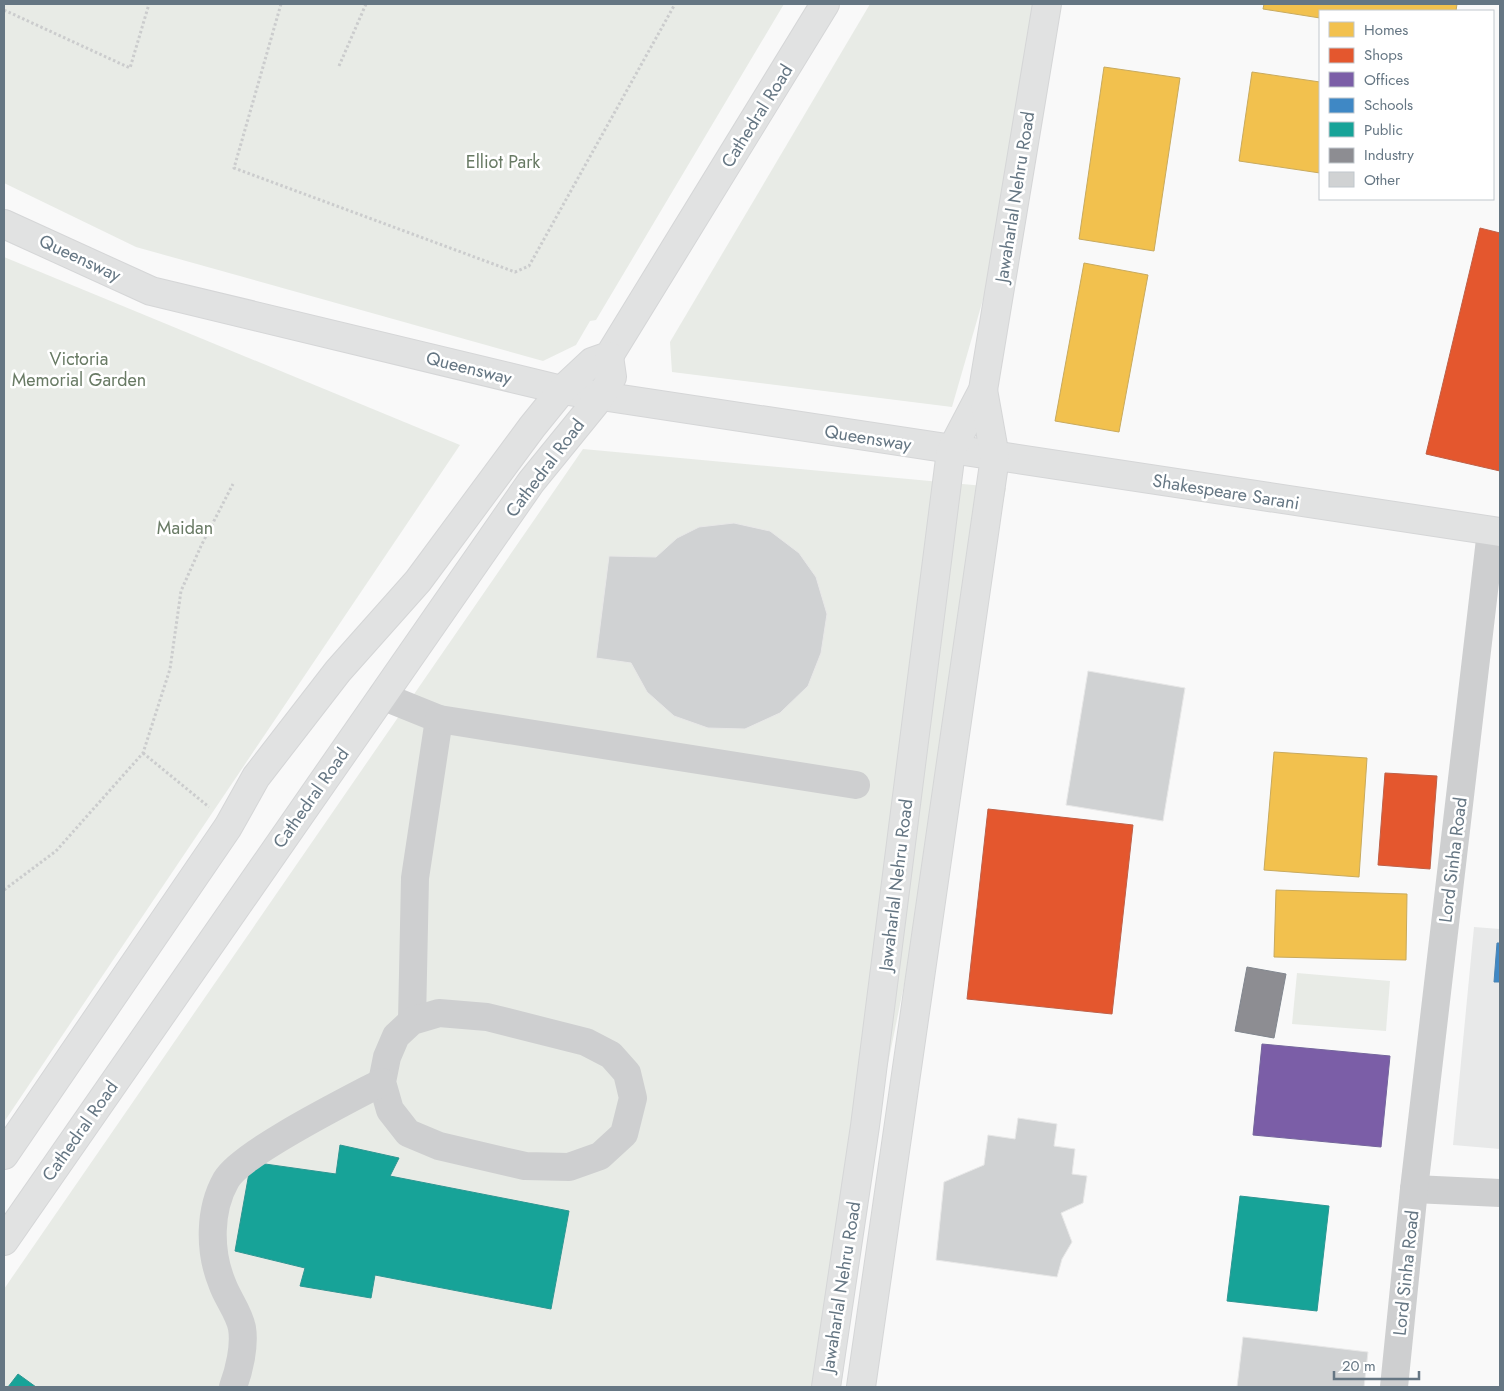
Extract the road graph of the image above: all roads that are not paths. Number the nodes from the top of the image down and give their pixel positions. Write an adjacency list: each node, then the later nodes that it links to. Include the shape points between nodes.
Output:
1 (826, 4): 4 (main road, Cathedral Road)
2 (1047, 4): 6 (main road, Jawaharlal Nehru Road)
3 (4, 224): 5 (main road, Queensway, via 151,291)
4 (609, 356): 5 (main road, Cathedral Road, via 592,362); 7 (main road, Cathedral Road, via 612,377)
5 (562, 390): 7 (main road, Queensway); 16 (main road, Cathedral Road, via 418,581 338,671 256,777 228,827)
6 (983, 390): 8 (main road, Jawaharlal Nehru Road); 9 (main road, Jawaharlal Nehru Road)
7 (601, 396): 8 (main road, Queensway); 11 (main road, Cathedral Road, via 532,482)
8 (951, 451): 9 (main road, Shakespeare Sarani); 21 (main road, Jawaharlal Nehru Road, via 865,1126)
9 (995, 457): 10 (main road, Shakespeare Sarani); 22 (main road, Jawaharlal Nehru Road)
10 (1495, 532): 17 (street, Lord Sinha Road)
11 (382, 696): 12 (street); 19 (main road, Cathedral Road)
12 (439, 719): 13 (street); 14 (street, via 415,878)
13 (856, 785)
14 (412, 1021): 15 (street, via 396,1036); 15 (street, via 440,1014 488,1017 586,1042 611,1055 627,1073 633,1098 624,1134 600,1156 569,1167 525,1166 439,1146 408,1133 390,1110)
15 (382, 1082): 20 (street, via 248,1158 226,1179 215,1210 212,1249 221,1282 242,1327 243,1345)
16 (4, 1154)
17 (1414, 1189): 18 (street, Lord Sinha Road); 23 (street, Lord Sinha Road)
18 (1500, 1193)
19 (4, 1241)
20 (233, 1387)
21 (826, 1387)
22 (861, 1387)
23 (1394, 1387)

